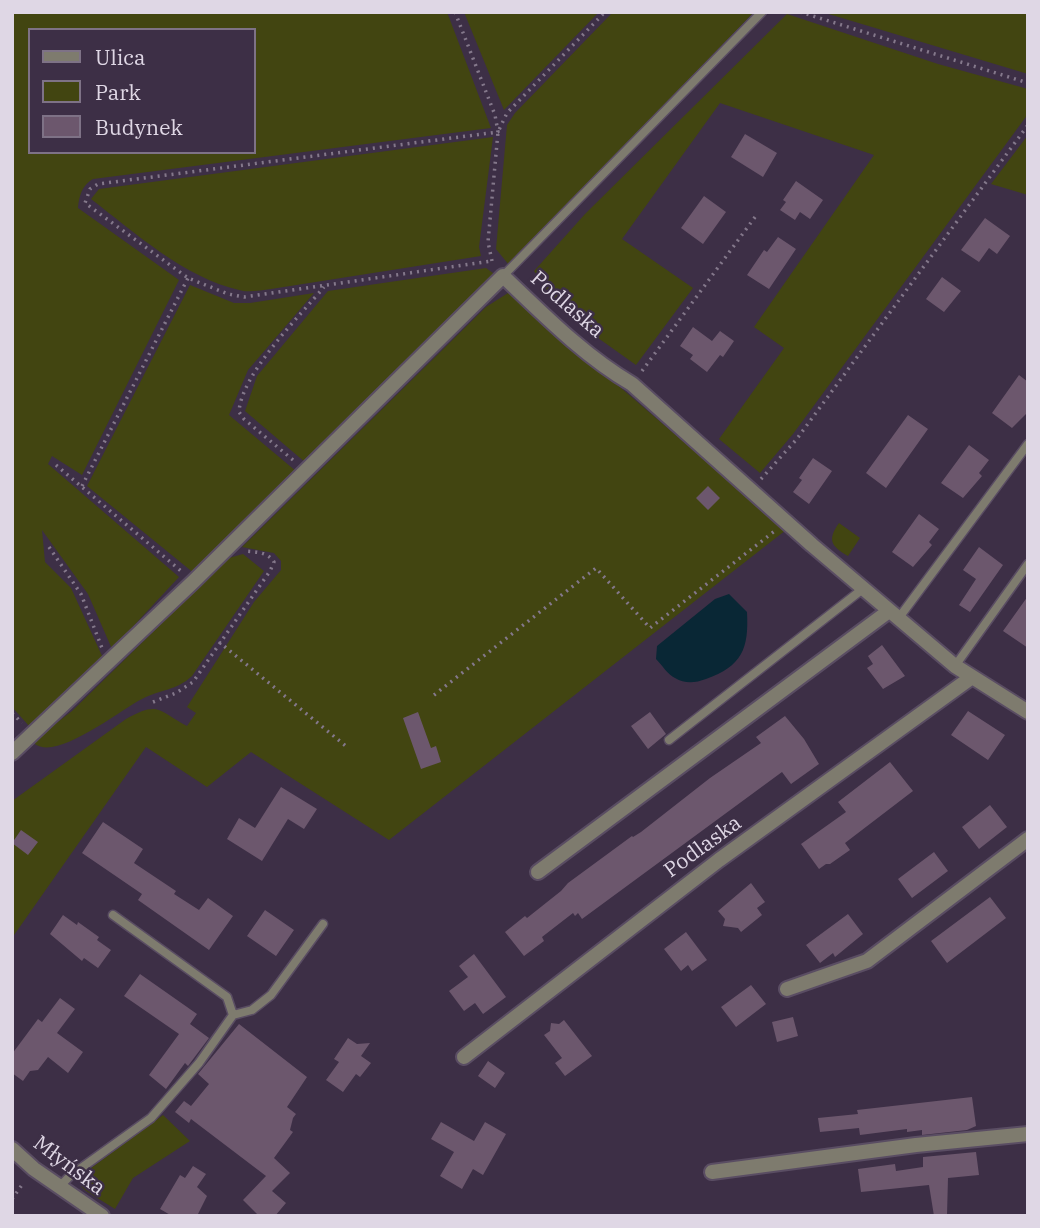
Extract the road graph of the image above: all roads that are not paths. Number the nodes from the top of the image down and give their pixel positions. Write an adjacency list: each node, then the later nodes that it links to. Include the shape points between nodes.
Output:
1 (762, 12): 2 (lane)
2 (503, 276): 5 (street, Podlaska); 11 (street)
3 (1028, 444): 6 (lane)
4 (1028, 565): 7 (lane)
5 (864, 588): 6 (street, Podlaska); 10 (lane)
6 (894, 615): 7 (street, Podlaska); 13 (street)
7 (955, 666): 8 (street, Podlaska)
8 (972, 677): 9 (street, Podlaska); 18 (street, Podlaska, via 719,860)
9 (1028, 712)
10 (669, 740)
11 (12, 753)
12 (1028, 839): 16 (street, via 867,961)
13 (538, 872)
14 (113, 915): 17 (lane, via 227,997)
15 (323, 924): 17 (lane, via 271,995 252,1010)
16 (787, 989)
17 (233, 1015): 22 (lane, via 200,1063 151,1118)
18 (464, 1057)
19 (1028, 1134): 21 (street)
20 (12, 1149): 22 (street, Młyńska)
21 (712, 1172)
22 (59, 1187): 23 (street, Młyńska)
23 (102, 1216)

